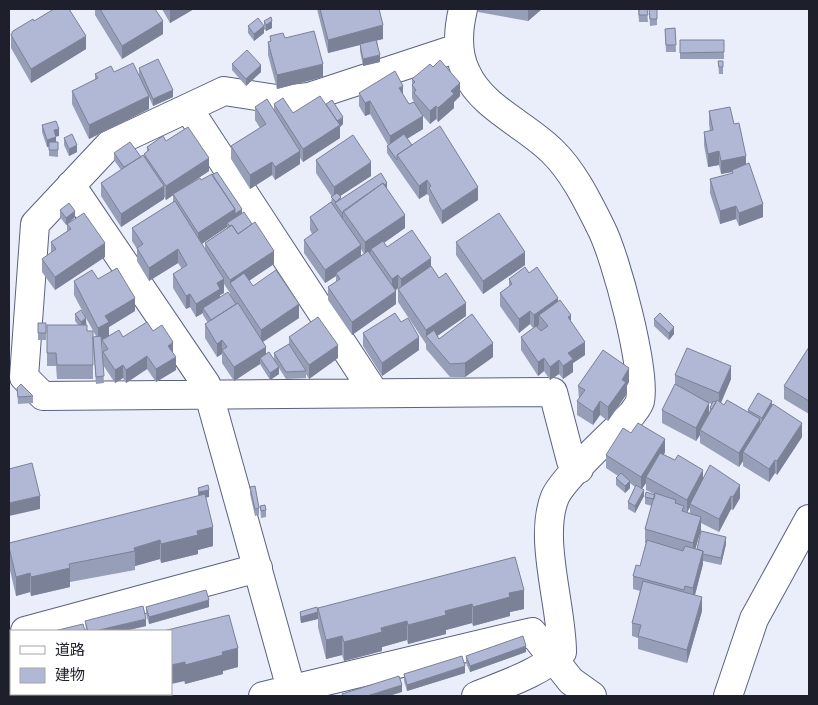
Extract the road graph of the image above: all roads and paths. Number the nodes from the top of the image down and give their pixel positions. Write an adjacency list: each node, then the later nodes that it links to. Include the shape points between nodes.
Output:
1 (463, 9): 2 (street)
2 (458, 48): 3 (street, via 309,97 283,100 224,91); 7 (street, via 466,72 479,92 552,151 569,172 612,254 640,370 640,402)
3 (188, 108): 4 (street, via 109,145); 5 (street, via 370,386)
4 (71, 185): 6 (street, via 206,384); 6 (street, via 35,224 24,377 42,396)
5 (368, 393): 6 (street); 7 (street, via 553,392 571,461)
6 (210, 395): 9 (street)
7 (579, 469): 11 (street, via 556,496 549,517 549,540 562,628 562,652)
8 (809, 519): 16 (street, via 754,619)
9 (258, 568): 10 (street); 12 (street)
10 (28, 630)
11 (553, 660): 12 (street, via 532,632); 14 (street); 15 (street, via 571,681)
12 (292, 693): 13 (street)
13 (263, 696)
14 (476, 696)
15 (592, 696)
16 (728, 696)

